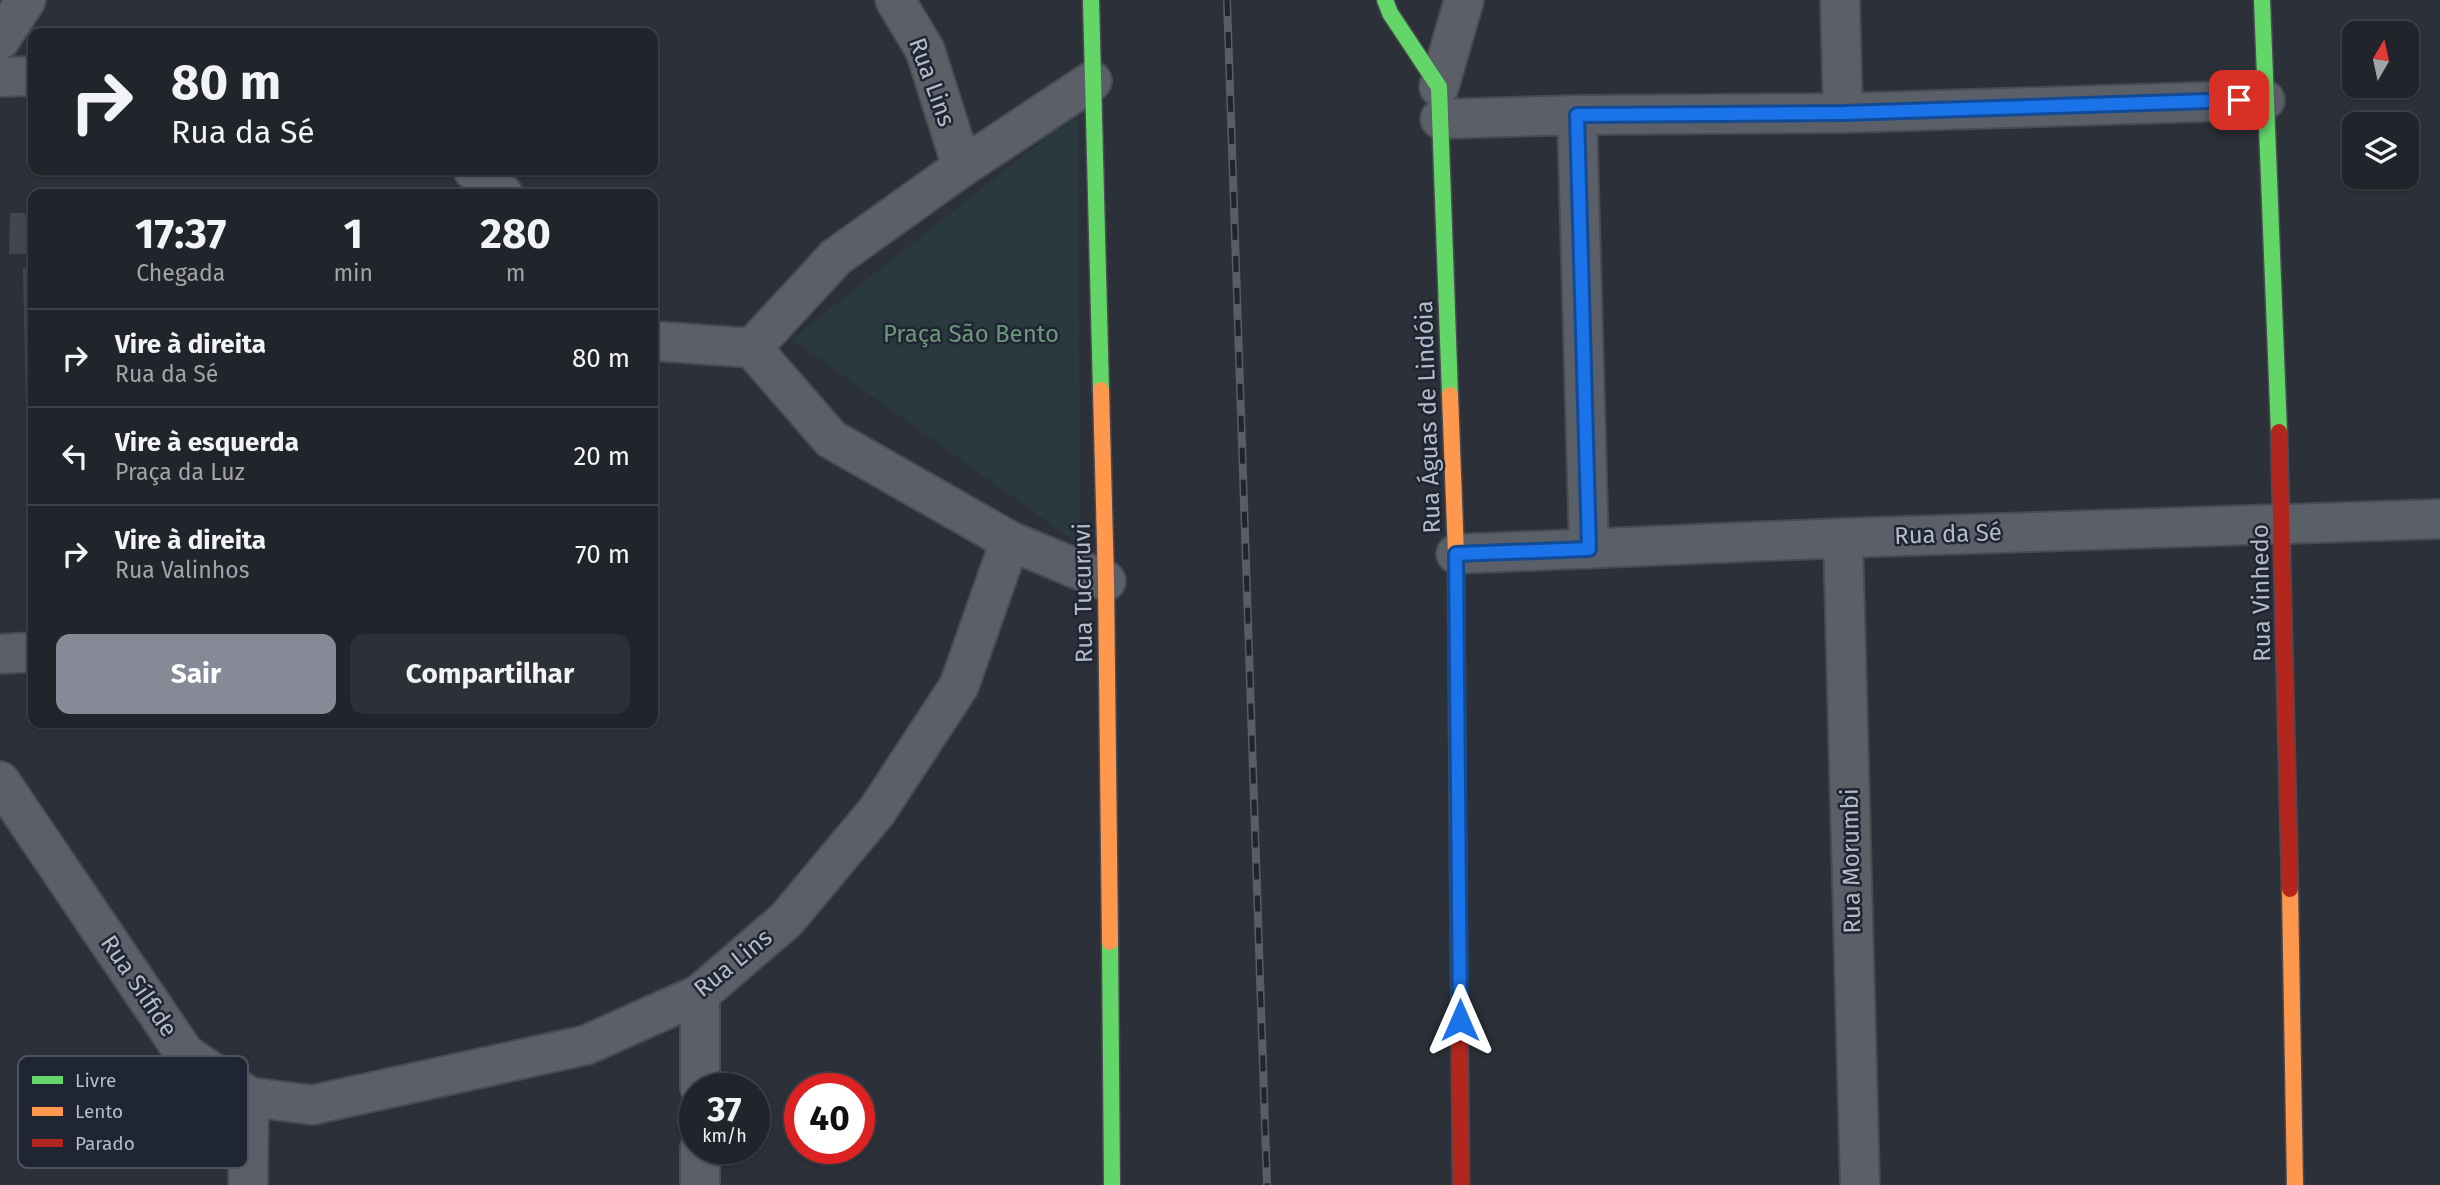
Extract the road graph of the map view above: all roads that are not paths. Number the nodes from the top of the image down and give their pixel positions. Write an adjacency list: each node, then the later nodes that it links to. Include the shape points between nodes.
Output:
1 (26, 0): 8 (street)
2 (895, 0): 16 (street, Rua Lins, via 925,50)
3 (1091, 0): 11 (street, Rua Tucuruvi)
4 (1385, 0): 13 (street)
5 (1464, 0): 13 (street)
6 (1840, 0): 14 (street)
7 (2262, 0): 12 (street, Rua Vinhedo)
8 (0, 40)
9 (28, 76): 10 (street)
10 (0, 77)
11 (1092, 81): 16 (street); 27 (street, Rua Tucuruvi)
12 (2265, 100): 14 (street); 22 (street, Rua Vinhedo)
13 (1439, 103): 15 (street); 26 (street, Rua Águas de Lindóia)
14 (1843, 113): 15 (street)
15 (1577, 115): 25 (street)
16 (962, 167): 20 (street, via 836,257)
17 (479, 175): 18 (street)
18 (497, 189)
19 (658, 341): 20 (street)
20 (752, 348): 24 (street, via 831,439)
21 (2440, 519): 22 (street, Rua da Sé)
22 (2283, 523): 23 (street, Rua da Sé); 41 (street, Rua Vinhedo)
23 (1843, 538): 25 (street, Rua da Sé); 40 (street, Rua Morumbi)
24 (1010, 541): 27 (street); 31 (street, Rua Lins, via 959,686 877,811 787,919)
25 (1589, 549): 26 (street, Rua da Sé)
26 (1456, 554): 39 (street, Rua Águas de Lindóia)
27 (1106, 581): 38 (street, Rua Tucuruvi)
28 (28, 652): 29 (street)
29 (0, 654)
30 (0, 781): 32 (street, Rua Sílfide)
31 (700, 994): 33 (street); 34 (street, Rua Lins, via 586,1045 312,1105)
32 (188, 1056)
33 (700, 1073)
34 (249, 1097): 36 (street)
35 (700, 1164): 37 (street)
36 (248, 1185)
37 (700, 1185)
38 (1112, 1185)
39 (1461, 1185)
40 (1860, 1185)
41 (2295, 1185)

